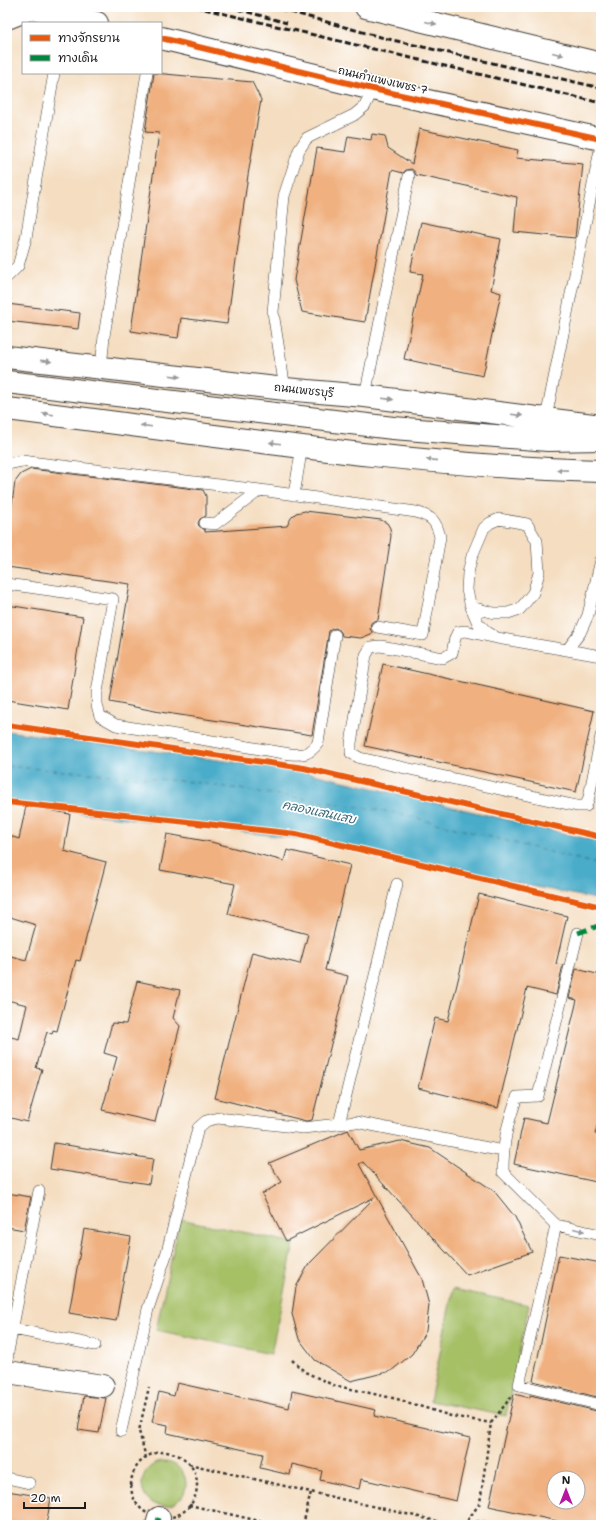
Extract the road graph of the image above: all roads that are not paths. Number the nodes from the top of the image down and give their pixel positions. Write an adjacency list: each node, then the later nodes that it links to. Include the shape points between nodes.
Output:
1 (30, 7): 3 (main road); 4 (main road)
2 (366, 7): 7 (main road, one-way to 7)
3 (7, 18)
4 (63, 19): 5 (main road)
5 (88, 22)
6 (162, 38): 10 (main road, ถนนกำแพงเพชร 7)
7 (601, 64)
8 (54, 74): 14 (lane, via 26,238 18,266)
9 (147, 74): 16 (lane)
10 (373, 89): 11 (main road, ถนนกำแพงเพชร 7); 18 (lane, via 365,106 354,115 307,138 299,150 284,196 273,312)
11 (601, 139)
12 (601, 145): 22 (lane)
13 (409, 176): 19 (lane)
14 (7, 277)
15 (7, 357): 16 (main road, ถนนเพชรบุรี, one-way to 16)
16 (97, 367): 18 (main road, ถนนเพชรบุรี, one-way to 18); 21 (main road, via 82,370 70,385 72,405 78,413)
17 (7, 382): 25 (main road, bridge, via 393,428)
18 (285, 389): 19 (main road, ถนนเพชรบุรี)
19 (365, 396): 22 (main road, ถนนเพชรบุรี, one-way to 22)
20 (7, 409): 21 (main road, one-way to 20)
21 (87, 418): 26 (main road, one-way to 21)
22 (546, 418): 23 (main road, ถนนเพชรบุรี)
23 (601, 426)
24 (601, 439): 25 (main road)
25 (548, 440): 27 (main road)
26 (302, 446): 29 (main road, one-way to 26, via 488,466); 31 (lane)
27 (601, 454)
28 (7, 464): 30 (lane, via 22,462)
29 (601, 471)
30 (260, 490): 31 (lane); 32 (lane, via 215,524)
31 (294, 495): 36 (lane, via 416,512 429,516 438,526 440,537 423,635)
32 (206, 523)
33 (601, 560): 39 (lane, via 588,615 580,633)
34 (7, 584): 37 (lane, via 113,599 97,692 100,716 116,725 290,754 303,755 312,751 318,743)
35 (471, 607): 35 (lane, via 467,590 468,573 484,528 490,522 499,519 527,524 537,541 539,573 533,593 520,610 508,613); 38 (lane, via 478,623)
36 (377, 627)
37 (335, 635)
38 (497, 638): 39 (lane); 41 (lane, via 466,631 458,632 452,653 443,658 371,646 366,655 351,753 360,758 586,806)
39 (567, 650): 40 (lane)
40 (601, 656)
41 (601, 736)
42 (397, 884): 44 (lane)
43 (578, 933): 45 (lane, via 538,1096 517,1097 507,1126)
44 (339, 1124): 45 (lane, via 356,1122); 55 (lane, via 303,1128 218,1118 206,1121 198,1128 167,1252 148,1308)
45 (503, 1152): 47 (lane, via 503,1172)
46 (39, 1191): 49 (lane)
47 (556, 1225): 48 (lane, one-way to 48); 54 (lane, via 519,1385)
48 (601, 1235)
49 (13, 1329): 50 (lane); 51 (lane)
50 (95, 1345)
51 (7, 1364)
52 (7, 1372): 53 (main road)
53 (103, 1386)
54 (601, 1405)
55 (121, 1430)
56 (7, 1478): 57 (lane)
57 (29, 1483)

